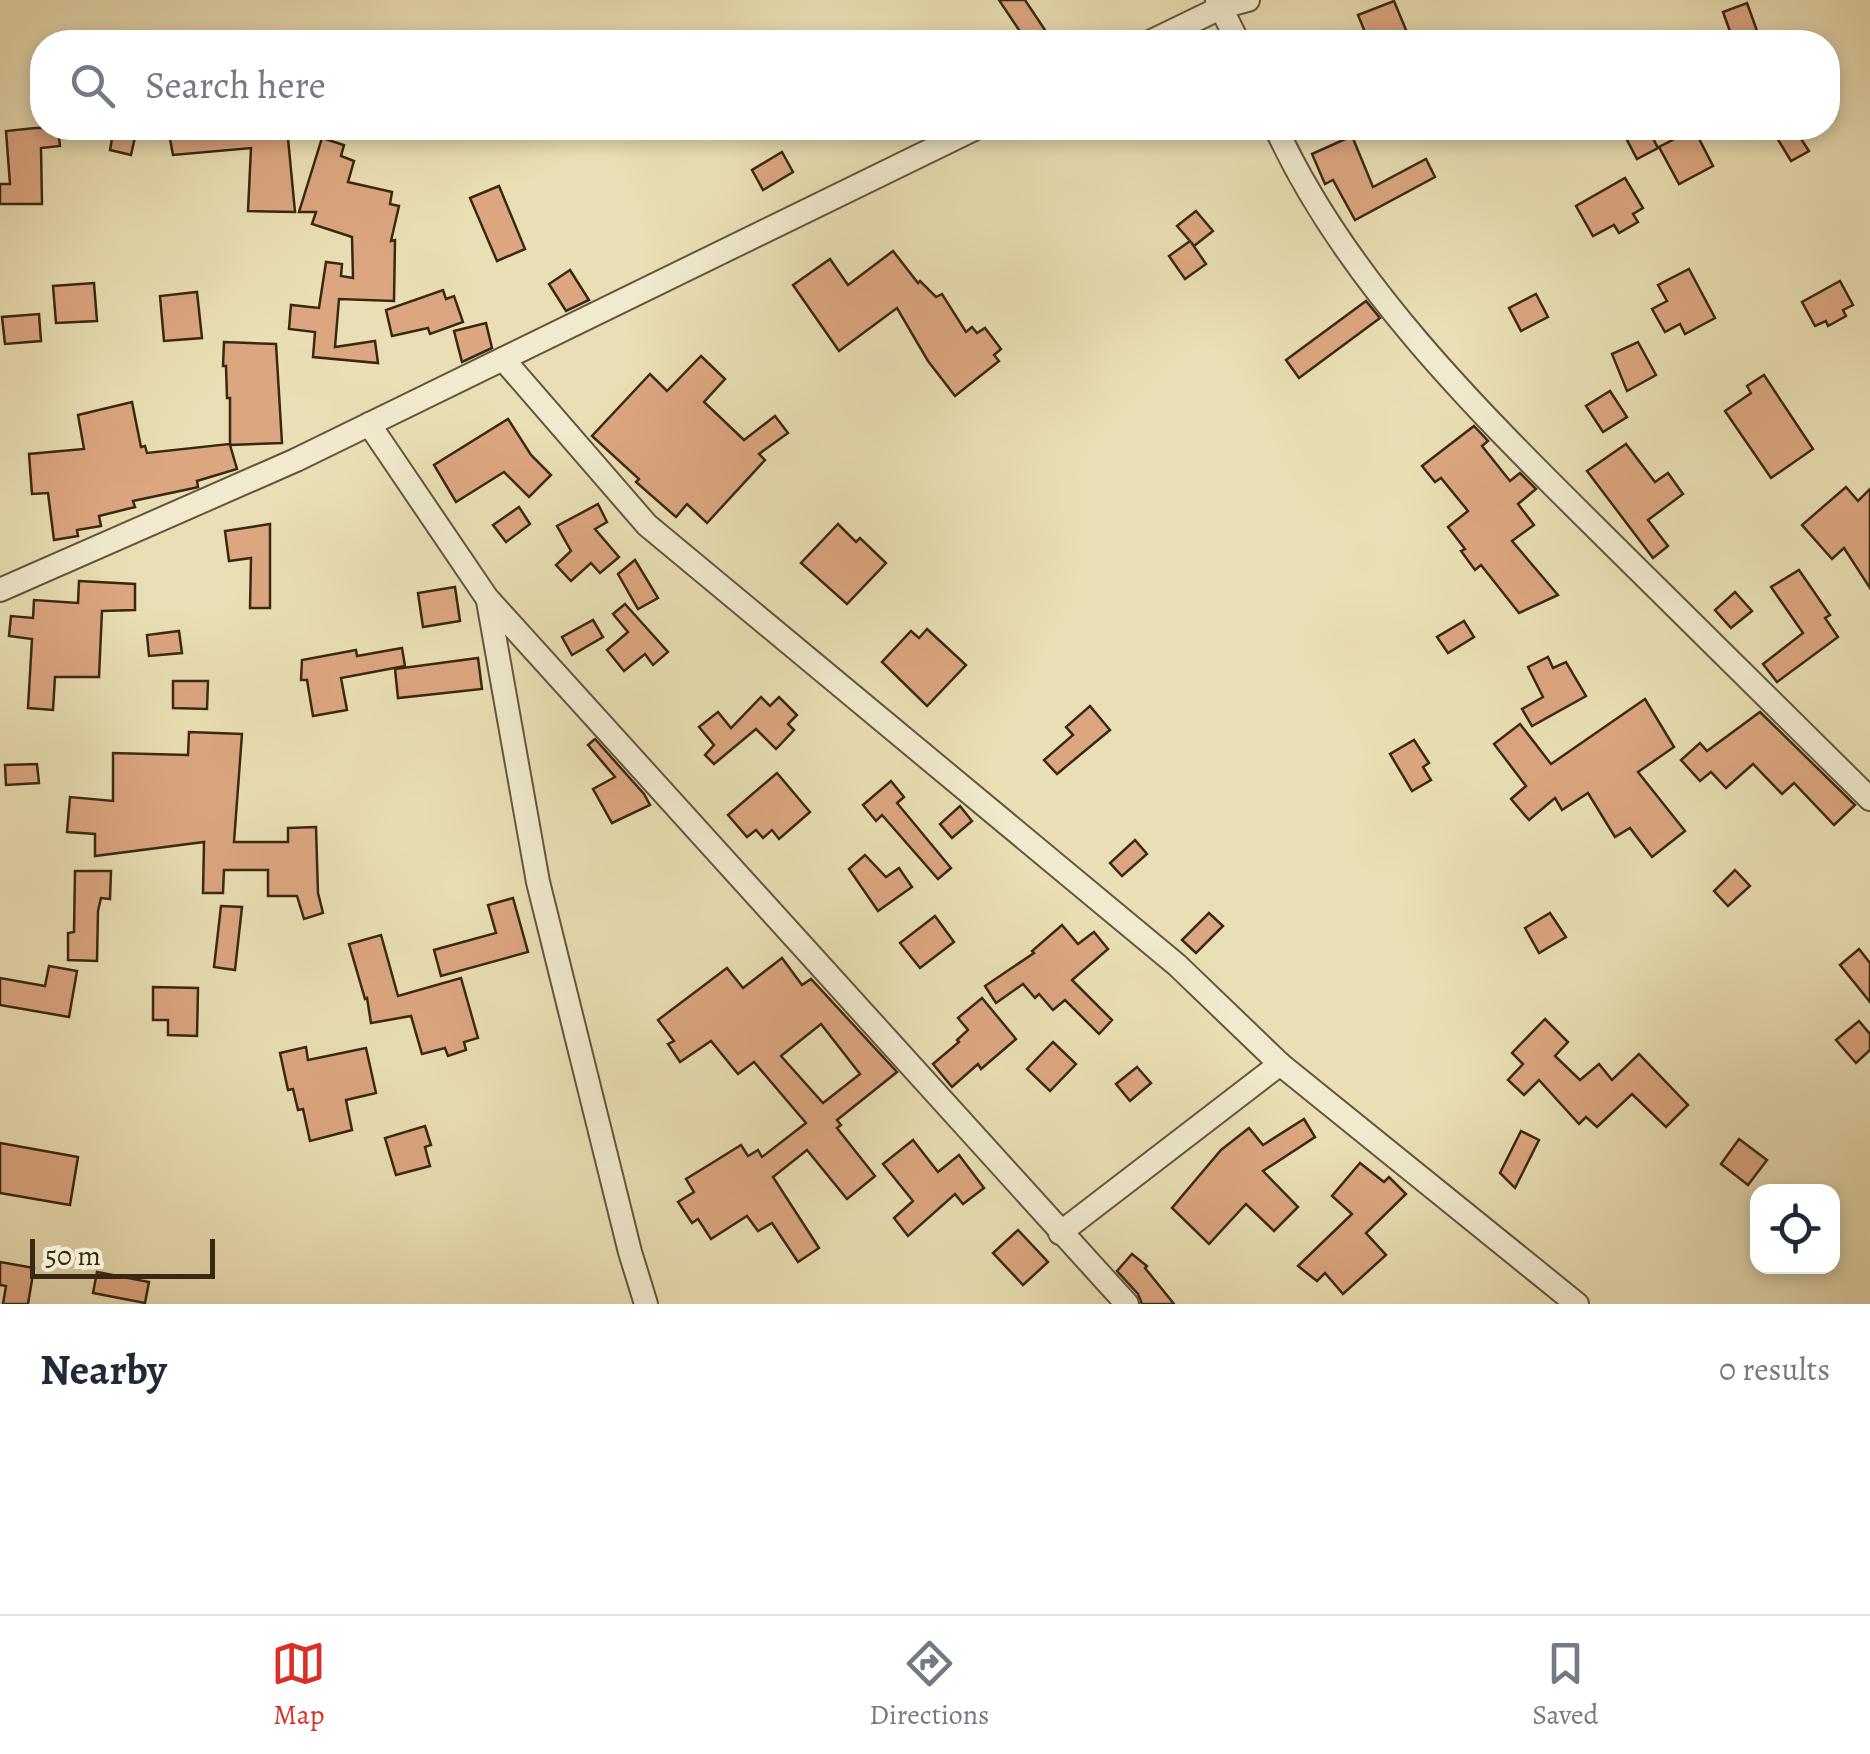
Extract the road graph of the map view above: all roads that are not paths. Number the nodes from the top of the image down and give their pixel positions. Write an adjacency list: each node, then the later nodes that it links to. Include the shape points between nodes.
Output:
1 (1248, 0): 2 (street)
2 (1220, 4): 3 (street); 4 (street)
3 (1172, 30)
4 (1232, 30)
5 (951, 140): 7 (street)
6 (1282, 140): 11 (street, via 1356,263 1477,409)
7 (503, 359): 8 (street); 12 (street, via 647,525 1178,965)
8 (369, 424): 9 (street); 10 (street)
9 (0, 590)
10 (487, 598): 13 (street); 14 (street, via 538,882)
11 (1870, 799)
12 (1280, 1064): 13 (street); 16 (street)
13 (1060, 1233): 15 (street)
14 (646, 1304)
15 (1127, 1304)
16 (1576, 1304)

